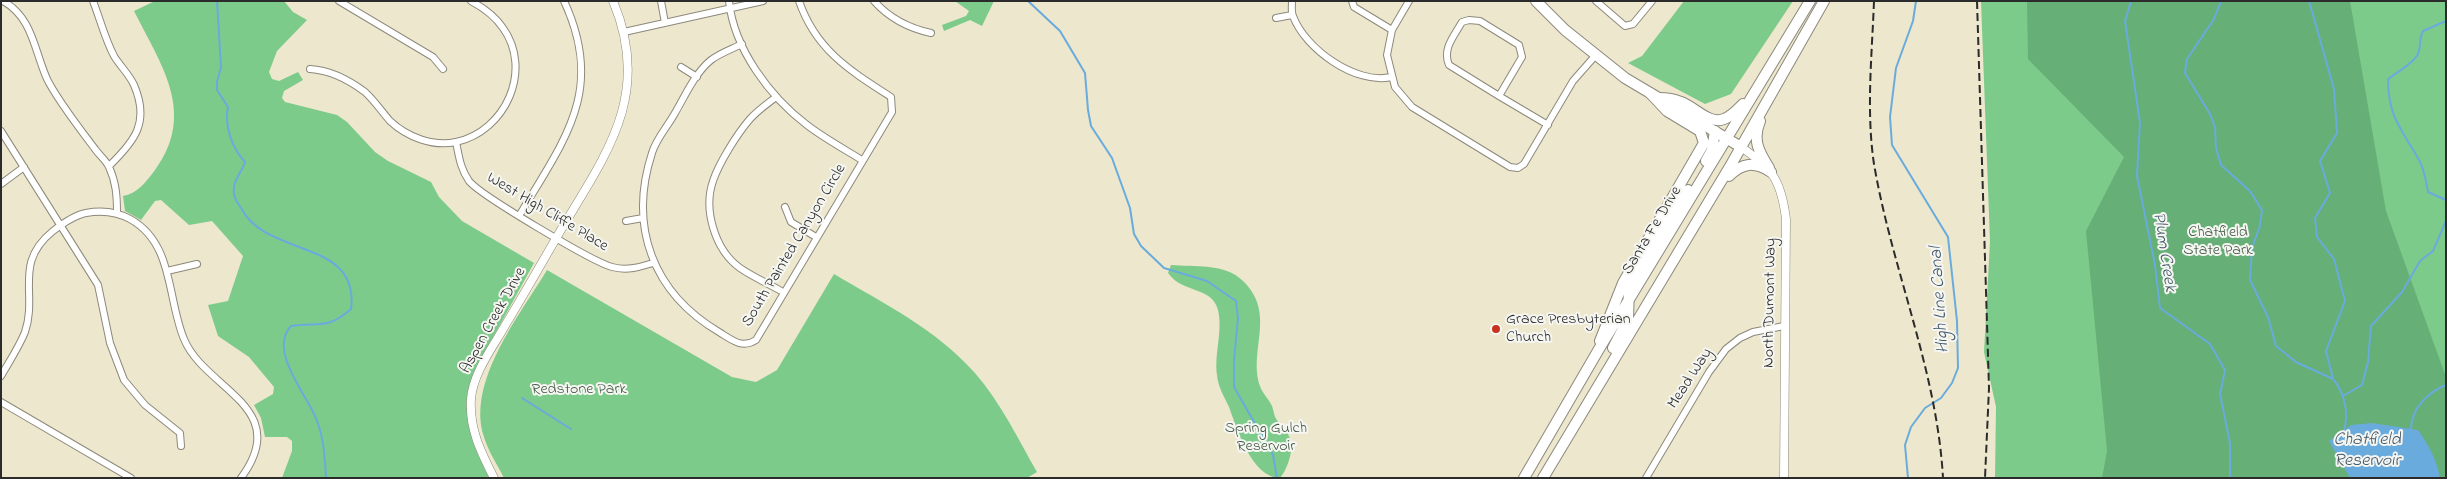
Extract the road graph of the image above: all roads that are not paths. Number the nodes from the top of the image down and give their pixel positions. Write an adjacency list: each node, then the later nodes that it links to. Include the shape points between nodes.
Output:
1 (3, 1): 46 (street, via 22,17 31,30 48,79)
2 (93, 1): 46 (street, via 114,55 134,84 141,107 140,125 130,146)
3 (339, 1): 30 (street, via 433,57)
4 (471, 1): 42 (street, via 504,29 515,58 516,75 507,103 498,117 475,134)
5 (564, 1): 52 (street, via 581,54 579,98 565,138)
6 (613, 1): 24 (street, Aspen Creek Drive)
7 (661, 1): 22 (street)
8 (764, 1): 19 (street)
9 (799, 1): 44 (street, South Painted Canyon Circle, via 806,21 826,49 846,68 891,97 892,112)
10 (874, 1): 25 (street, via 886,14 912,29)
11 (1292, 1): 20 (street)
12 (1352, 1): 23 (street, via 1354,7)
13 (1408, 1): 23 (street)
14 (1536, 1): 27 (main road)
15 (1596, 1): 16 (street, via 1625,26 1633,24)
16 (1652, 1)
17 (1810, 1): 34 (main road, Santa Fe Drive)
18 (1824, 1): 37 (main road, Santa Fe Drive)
19 (729, 5): 22 (street); 26 (street)
20 (1292, 15): 21 (street); 32 (street, via 1302,35 1321,53 1362,76)
21 (1276, 18)
22 (665, 23): 24 (street)
23 (1392, 30): 32 (street, via 1387,55)
24 (624, 32): 56 (street, Aspen Creek Drive, via 626,90 618,130 606,156)
25 (931, 33)
26 (742, 44): 31 (street, South Painted Canyon Circle, via 711,60); 36 (street)
27 (1595, 56): 33 (main road); 38 (street, via 1573,81)
28 (681, 67): 31 (street)
29 (310, 69): 42 (street, via 326,70 365,92 392,122 410,135 435,143)
30 (443, 69)
31 (697, 77): 53 (street, South Painted Canyon Circle, via 652,151 644,190)
32 (1391, 77): 38 (street, via 1412,107 1510,167 1518,168 1524,164)
33 (1654, 95): 34 (main road, via 1683,102 1708,118 1719,120); 40 (main road); 64 (main road, via 1667,110 1700,131 1704,143 1619,291 1600,337)
34 (1753, 95): 41 (main road, Santa Fe Drive)
35 (1499, 96): 35 (street, via 1449,65 1447,48 1462,22 1480,21 1519,45 1522,58); 38 (street)
36 (776, 97): 44 (street, via 806,125); 61 (street, via 750,119 726,155 712,182 710,212 715,235 727,255 739,267)
37 (1768, 100): 43 (main road, Santa Fe Drive); 47 (main road, via 1756,138 1759,152)
38 (1548, 125)
39 (1, 130): 45 (street)
40 (1715, 131): 41 (main road); 62 (main road, via 1709,156 1629,287)
41 (1727, 138): 43 (main road); 62 (main road, Santa Fe Drive)
42 (456, 142): 52 (street, West High Cliffe Place, via 460,164 470,182)
43 (1741, 147): 47 (street); 49 (main road, Santa Fe Drive)
44 (862, 160): 57 (street, South Painted Canyon Circle)
45 (24, 166): 48 (street); 55 (street)
46 (109, 166): 51 (street, via 116,190)
47 (1771, 171): 49 (main road, via 1746,164 1736,169); 63 (street, North Dumont Way, via 1781,188 1786,219)
48 (1, 184)
49 (1717, 188): 73 (main road, Santa Fe Drive)
50 (785, 207): 57 (street, via 791,222)
51 (117, 212): 55 (street, via 85,213); 60 (street, via 142,226 156,245)
52 (519, 216): 56 (street, West High Cliffe Place)
53 (643, 218): 54 (street); 58 (street, South Painted Canyon Circle)
54 (626, 221)
55 (61, 225): 65 (street, via 43,240 32,258 25,332); 67 (street, via 98,285 110,343 124,380 145,404 180,433)
56 (556, 237): 58 (street, West High Cliffe Place, via 611,267 635,269); 70 (street, Aspen Creek Drive, via 473,384 475,440)
57 (816, 237): 61 (street, South Painted Canyon Circle)
58 (653, 263): 61 (street, South Painted Canyon Circle, via 666,285 686,307 741,344 749,345 756,340)
59 (197, 264): 60 (street)
60 (167, 271): 69 (street, via 183,339 194,359 247,406 258,433 253,460)
61 (783, 292)
62 (1628, 303): 64 (main road, Santa Fe Drive); 72 (main road, via 1624,329)
63 (1784, 326): 74 (street, Mead Way, via 1753,332 1726,349); 75 (street, North Dumont Way)
64 (1599, 349): 71 (main road, Santa Fe Drive)
65 (1, 376)
66 (1, 402): 68 (street)
67 (181, 446)
68 (131, 478)
69 (241, 478)
70 (494, 478)
71 (1524, 478)
72 (1537, 478)
73 (1543, 478)
74 (1646, 478)
75 (1784, 478)

